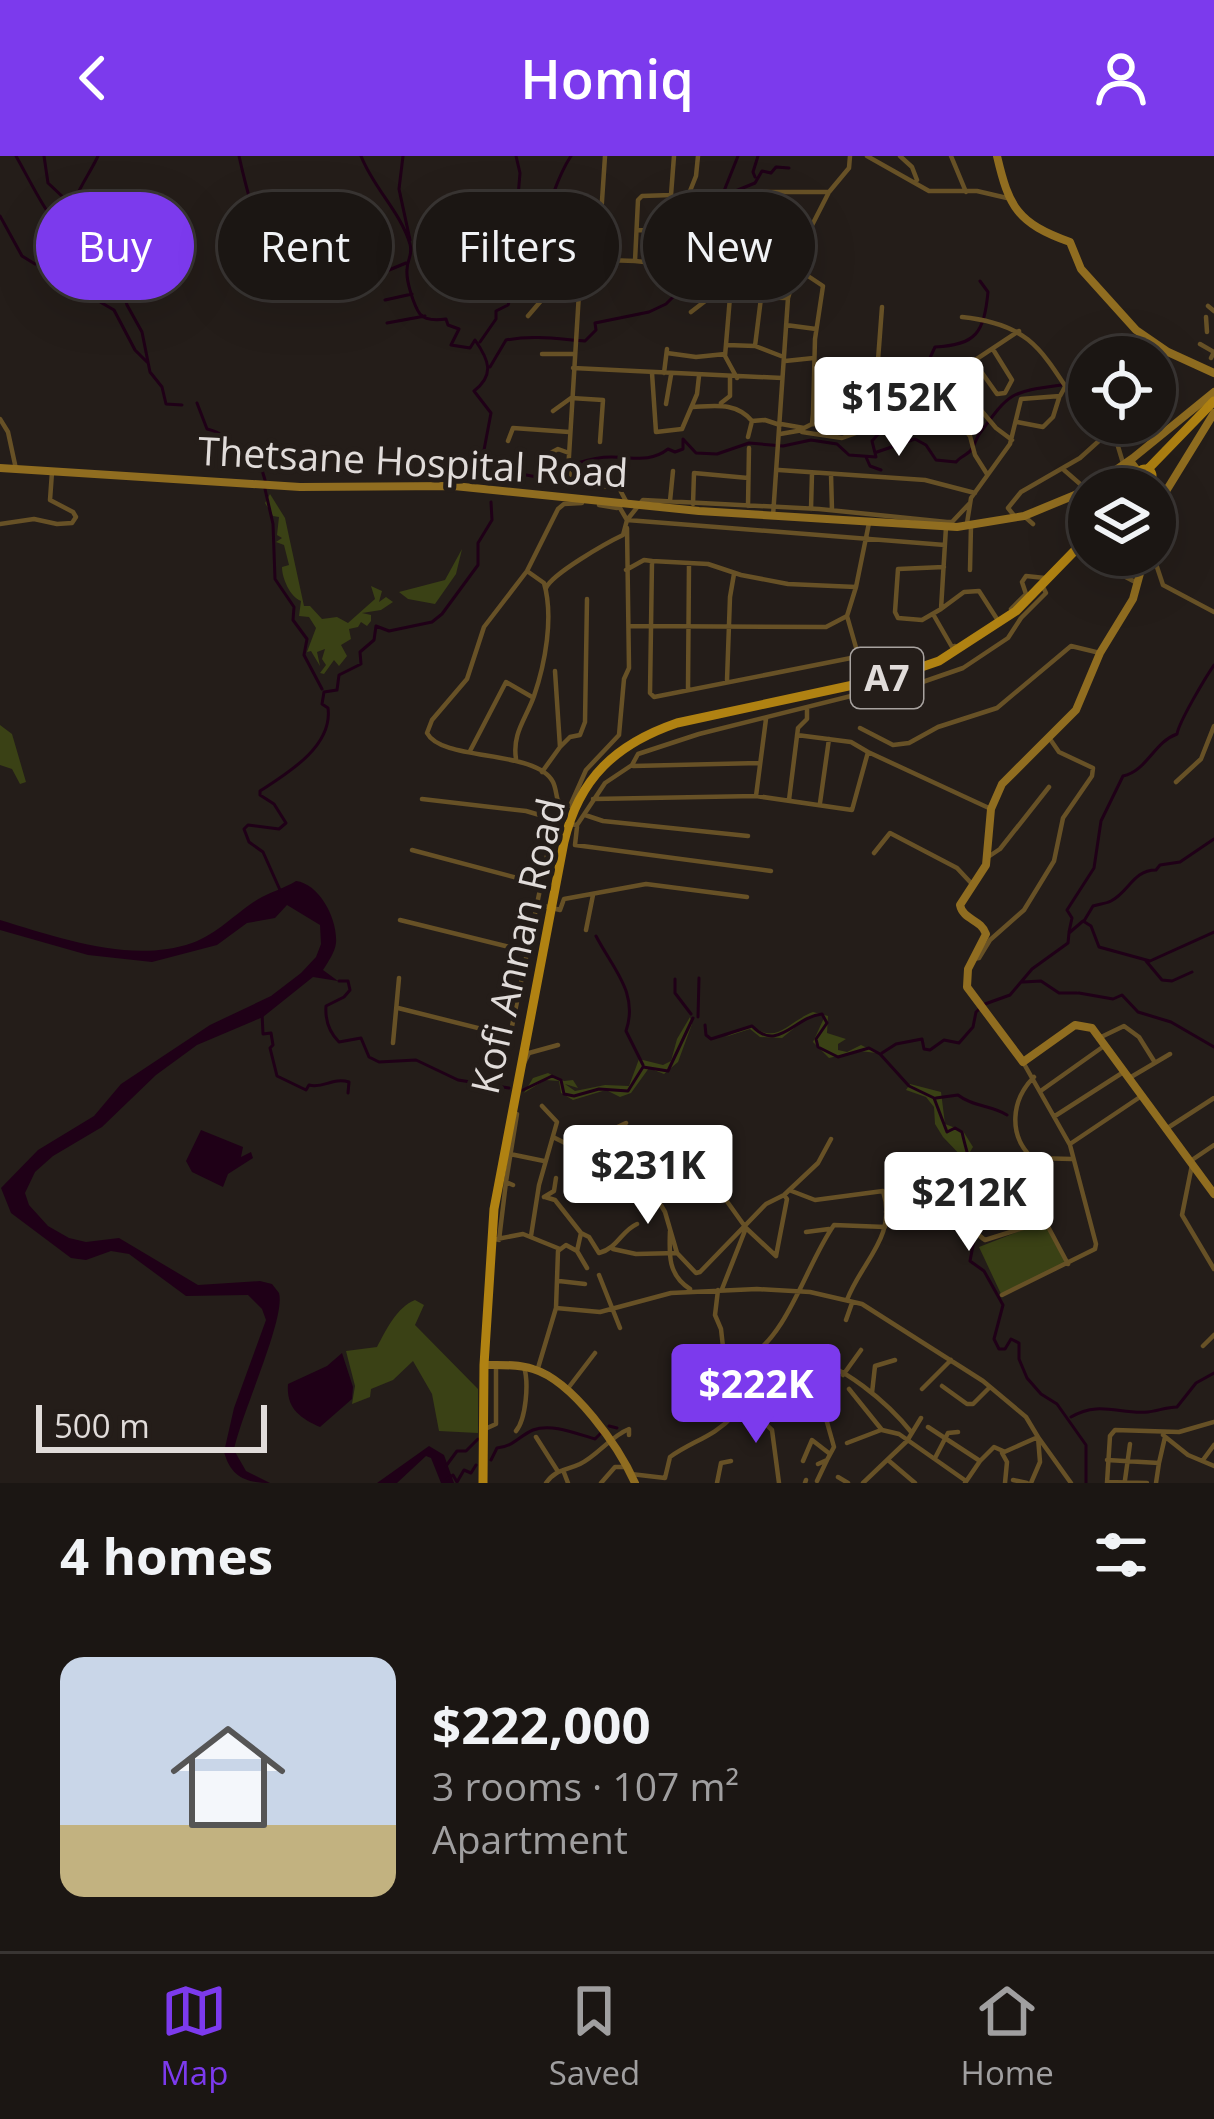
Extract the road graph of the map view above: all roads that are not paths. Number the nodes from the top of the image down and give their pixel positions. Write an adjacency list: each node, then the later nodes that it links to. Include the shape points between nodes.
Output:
1 (605, 156): 10 (street)
2 (674, 156): 16 (street, via 671,195 640,198)
3 (698, 156): 16 (street, via 674,230)
4 (867, 156): 9 (street)
5 (900, 156): 9 (street)
6 (951, 156): 13 (street)
7 (998, 156): 14 (main road)
8 (848, 157): 12 (street)
9 (920, 184): 13 (street)
10 (603, 192)
11 (815, 192): 12 (street)
12 (829, 192): 15 (street)
13 (966, 192): 14 (street)
14 (1007, 198): 36 (main road, via 1036,226 1070,242 1089,279)
15 (815, 219)
16 (637, 230): 18 (street)
17 (619, 261): 18 (street)
18 (635, 261): 19 (street)
19 (643, 262)
20 (815, 281): 33 (street, via 823,286)
21 (542, 300): 30 (street)
22 (578, 300): 42 (street)
23 (707, 300): 28 (street)
24 (730, 300): 39 (street)
25 (761, 300): 38 (street)
26 (788, 300): 32 (street)
27 (882, 308): 76 (street, via 875,423)
28 (691, 312)
29 (1210, 315): 35 (street)
30 (528, 316)
31 (962, 317): 34 (street)
32 (786, 325): 33 (street); 46 (street)
33 (816, 329): 45 (street)
34 (1019, 331): 40 (street); 58 (street)
35 (1207, 332)
36 (1145, 336)
37 (1199, 344): 43 (street)
38 (755, 346): 39 (street); 46 (street)
39 (726, 350): 52 (street, via 696,357 667,351); 55 (street)
40 (994, 351): 47 (street); 57 (street)
41 (542, 354): 42 (street)
42 (575, 354): 48 (street)
43 (1213, 354)
44 (1176, 356): 50 (main road)
45 (814, 358): 46 (street); 75 (street)
46 (783, 360): 56 (street)
47 (975, 363): 54 (street); 57 (street, via 998,394)
48 (573, 368): 51 (street); 62 (street)
49 (844, 368): 73 (street)
50 (1214, 373)
51 (652, 374): 52 (street); 67 (street, via 656,432 682,429)
52 (667, 374): 53 (street); 65 (street)
53 (699, 376): 55 (street); 67 (street)
54 (952, 376): 79 (street); 101 (street, via 930,391 970,436)
55 (734, 378): 56 (street); 66 (street)
56 (782, 378): 74 (street)
57 (1012, 380): 63 (street)
58 (1066, 385): 59 (street); 61 (street)
59 (1068, 388)
60 (1214, 392): 87 (main road, Thetsane Hospital Road)
61 (1060, 396): 63 (street); 72 (street, via 1043,427)
62 (572, 398): 68 (street); 77 (street); 81 (street, via 603,400)
63 (1023, 398): 72 (street)
64 (1214, 401): 91 (main road)
65 (666, 404)
66 (719, 405): 67 (street); 71 (street, via 740,409)
67 (693, 406)
68 (553, 411)
69 (1214, 413): 92 (main road)
70 (0, 418): 94 (street)
71 (752, 422): 74 (street); 78 (street)
72 (1017, 422): 79 (street)
73 (844, 427): 75 (street); 76 (street)
74 (780, 428): 75 (street); 95 (street)
75 (806, 428): 76 (street, via 842,437)
76 (860, 429)
77 (569, 432): 80 (street, via 513,428); 86 (street)
78 (748, 437)
79 (1012, 440): 101 (street)
80 (508, 441)
81 (600, 442)
82 (1091, 444): 93 (street)
83 (1120, 444): 87 (street)
84 (749, 448): 102 (street)
85 (543, 457): 86 (street, via 557,449)
86 (569, 461): 108 (street, via 570,477 622,489)
87 (1129, 461): 89 (main road, Thetsane Hospital Road); 90 (main road)
88 (0, 468): 94 (main road, Thetsane Hospital Road)
89 (1119, 468)
90 (1135, 468)
91 (1158, 468)
92 (1161, 468)
93 (1063, 469): 99 (street); 113 (street, via 1021,492 1008,508)
94 (16, 470): 97 (main road, Thetsane Hospital Road)
95 (777, 470): 98 (street); 111 (street)
96 (673, 471): 105 (street)
97 (52, 472): 108 (main road, Thetsane Hospital Road, via 500,490); 115 (street, via 50,500 73,512 72,523)
98 (812, 473): 100 (street); 110 (street)
99 (1068, 473)
100 (831, 475): 103 (street); 112 (street)
101 (989, 476): 103 (street)
102 (748, 478): 106 (street, via 694,473); 109 (street)
103 (975, 493): 107 (street)
104 (1068, 499): 113 (main road, Thetsane Hospital Road)
105 (670, 502): 106 (street); 108 (street)
106 (693, 504): 109 (street)
107 (969, 504): 112 (street, via 952,522); 118 (street)
108 (627, 506): 111 (main road, Thetsane Hospital Road); 116 (street); 116 (street); 128 (street, via 564,504)
109 (748, 506): 111 (street)
110 (811, 511): 111 (street); 112 (street)
111 (774, 512): 114 (main road, Thetsane Hospital Road)
112 (833, 512)
113 (1020, 517): 117 (street); 118 (main road, Thetsane Hospital Road)
114 (869, 523): 119 (main road, Thetsane Hospital Road); 120 (street)
115 (0, 524)
116 (627, 524): 120 (street); 126 (street); 136 (street)
117 (1034, 524)
118 (969, 526): 119 (main road, Thetsane Hospital Road); 127 (street)
119 (946, 527): 121 (street)
120 (868, 538): 121 (street); 135 (street)
121 (944, 545): 125 (street)
122 (1068, 558): 133 (main road, Kofi Annan Road / A7)
123 (652, 561): 124 (street); 126 (street); 144 (street)
124 (688, 563): 129 (street); 145 (street)
125 (944, 566): 138 (street); 140 (street, via 898,569 896,616)
126 (626, 570): 143 (street)
127 (970, 570)
128 (527, 571): 136 (street); 160 (street, via 493,611 467,679 428,726 434,743)
129 (734, 574): 135 (street); 146 (street)
130 (1124, 576): 134 (street)
131 (1142, 576): 134 (main road)
132 (1159, 576): 139 (street)
133 (1045, 583): 142 (street, via 1026,576 1024,598); 152 (street, via 1046,593 1008,638 963,668); 173 (main road, Kofi Annan Road / A7, via 1000,624 922,668 643,735 604,762)
134 (1139, 584): 147 (main road)
135 (856, 587): 141 (street)
136 (546, 588): 151 (street, via 547,634)
137 (587, 599): 159 (street, via 585,722)
138 (941, 609): 140 (street); 142 (street, via 979,591)
139 (1214, 612)
140 (933, 614): 142 (street, via 952,647)
141 (847, 616): 146 (street, via 826,627); 149 (street, via 857,651 851,658)
142 (998, 620)
143 (629, 626): 144 (street); 173 (street, via 619,735 586,770)
144 (650, 626): 145 (street); 150 (street, via 650,693)
145 (689, 627): 146 (street); 150 (street)
146 (728, 628): 149 (street)
147 (1100, 653): 155 (street, via 1071,646 997,709 902,746); 158 (main road, via 1076,710)
148 (555, 671): 159 (street)
149 (727, 680): 150 (street)
150 (688, 690)
151 (533, 698): 160 (street, via 506,682); 162 (street, via 514,741)
152 (807, 708): 153 (street); 156 (street)
153 (766, 719): 163 (street); 164 (street, via 661,746)
154 (1214, 726): 166 (street, via 1197,765)
155 (860, 728)
156 (797, 735): 157 (street); 171 (street)
157 (829, 739): 161 (street); 172 (street)
158 (1050, 739): 174 (main road, via 1001,784); 193 (street, via 1093,768 1091,776 1063,818 1054,861 1024,910)
159 (560, 747): 165 (street)
160 (470, 751): 162 (street)
161 (868, 752): 172 (street, via 852,810); 174 (street)
162 (516, 761): 165 (street)
163 (759, 763): 164 (street); 168 (street)
164 (632, 765): 170 (street)
165 (542, 772): 173 (street, via 558,801)
166 (1176, 782)
167 (1049, 787): 180 (street)
168 (756, 796): 170 (street); 171 (street)
169 (422, 799): 182 (street, via 552,821)
170 (592, 799): 175 (street)
171 (789, 800): 172 (street)
172 (820, 803)
173 (572, 806): 176 (main road, Kofi Annan Road / A7)
174 (991, 809): 180 (main road)
175 (585, 815): 176 (street); 177 (street)
176 (573, 824): 181 (street, via 574,844); 189 (main road, Kofi Annan Road / A7)
177 (748, 836)
178 (412, 850): 182 (street)
179 (874, 853): 183 (street, via 890,832)
180 (988, 857): 183 (main road)
181 (771, 871)
182 (540, 884): 187 (street)
183 (972, 884): 193 (main road, via 961,910 986,934)
184 (593, 895): 185 (street); 186 (street, via 646,884); 188 (street)
185 (583, 897): 188 (street); 189 (street)
186 (747, 897)
187 (536, 904): 189 (street); 192 (street)
188 (590, 904): 191 (street)
189 (551, 909): 202 (main road, Kofi Annan Road / A7)
190 (400, 920): 192 (street)
191 (586, 930)
192 (526, 951): 195 (street, via 510,1036)
193 (973, 959): 201 (main road, via 967,987)
194 (399, 978): 195 (street)
195 (398, 1008): 196 (street)
196 (393, 1042)
197 (1101, 1042): 200 (street, via 1124,1026); 201 (main road, via 1087,1025 1075,1025); 204 (main road); 205 (street)
198 (557, 1045): 202 (street)
199 (1170, 1054): 200 (street)
200 (1154, 1061): 204 (street)
201 (1023, 1062): 203 (street)
202 (520, 1064): 212 (main road, Kofi Annan Road / A7)
203 (1034, 1077): 205 (street); 220 (street, via 1018,1098 1018,1140 1032,1158)
204 (1124, 1077): 206 (main road); 210 (street)
205 (1042, 1090): 210 (street)
206 (1140, 1097): 213 (main road); 216 (street)
207 (1214, 1099): 213 (street)
208 (542, 1106): 214 (street, via 555,1117)
209 (518, 1114): 212 (street)
210 (1055, 1116): 216 (street)
211 (626, 1123): 217 (street, via 594,1138 575,1132)
212 (511, 1129): 219 (street); 241 (main road, Kofi Annan Road / A7)
213 (1166, 1129): 223 (main road)
214 (554, 1137): 217 (street); 222 (street)
215 (831, 1139): 229 (street)
216 (1070, 1144): 220 (street)
217 (569, 1145): 224 (street)
218 (1214, 1145): 223 (street)
219 (510, 1154): 222 (street); 241 (street)
220 (1074, 1158): 246 (street, via 1096,1244)
221 (681, 1160): 225 (street)
222 (544, 1161): 231 (street)
223 (1190, 1164): 230 (main road); 248 (street, via 1182,1215)
224 (580, 1168): 227 (street); 228 (street, via 602,1165)
225 (706, 1172): 228 (street); 236 (street)
226 (556, 1178): 231 (street, via 554,1191)
227 (572, 1179)
228 (652, 1190): 232 (street); 245 (street)
229 (787, 1192): 233 (street, via 815,1201 883,1192); 236 (street); 236 (street, via 776,1256)
230 (1214, 1194)
231 (541, 1197): 239 (street, via 555,1200); 240 (street)
232 (640, 1203)
233 (886, 1212): 235 (street); 246 (street, via 960,1198 985,1240 1045,1221)
234 (637, 1224): 243 (street)
235 (884, 1227): 237 (street); 256 (street)
236 (746, 1228): 245 (street, via 700,1272); 252 (street)
237 (831, 1229): 238 (street); 254 (street)
238 (806, 1232)
239 (581, 1233): 243 (street, via 599,1253); 244 (street)
240 (531, 1236): 241 (street); 242 (street)
241 (495, 1240): 269 (main road, Kofi Annan Road / A7)
242 (560, 1249): 244 (street); 250 (street)
243 (613, 1249): 245 (street)
244 (577, 1251): 247 (street)
245 (673, 1252): 253 (street, via 674,1274)
246 (1068, 1264): 255 (street)
247 (587, 1268)
248 (1214, 1268)
249 (599, 1275): 258 (street)
250 (559, 1281): 251 (street); 257 (street)
251 (585, 1284)
252 (720, 1290): 253 (street); 254 (street); 262 (street, via 715,1315 724,1350 749,1357)
253 (693, 1291): 258 (street)
254 (796, 1291): 256 (street); 262 (street)
255 (1002, 1295)
256 (850, 1301): 259 (street); 268 (street)
257 (556, 1308): 258 (street); 271 (street)
258 (611, 1310): 260 (street)
259 (846, 1320)
260 (620, 1328)
261 (1214, 1335): 263 (street)
262 (767, 1345): 273 (street)
263 (1203, 1346)
264 (861, 1350): 272 (street)
265 (595, 1353): 278 (street)
266 (803, 1358): 272 (street, via 824,1360)
267 (895, 1360): 279 (street, via 875,1366)
268 (951, 1360): 275 (street); 277 (street)
269 (490, 1365): 270 (main road); 322 (main road, Kofi Annan Road / A7)
270 (524, 1366): 271 (main road); 287 (street)
271 (537, 1370): 278 (main road)
272 (843, 1375): 279 (street)
273 (752, 1383)
274 (942, 1386): 275 (street, via 967,1405)
275 (991, 1387): 293 (street)
276 (849, 1389): 286 (street)
277 (922, 1389)
278 (565, 1391): 294 (main road)
279 (872, 1393): 289 (street)
280 (743, 1403): 327 (street, via 772,1430)
281 (826, 1403): 301 (street)
282 (734, 1414): 314 (street, via 711,1437 670,1457 665,1478)
283 (922, 1418): 289 (street)
284 (1214, 1422): 290 (street)
285 (928, 1427): 295 (street)
286 (882, 1430): 296 (street); 297 (street)
287 (516, 1431)
288 (958, 1432): 295 (street)
289 (912, 1433): 296 (street)
290 (1162, 1434): 304 (street, via 1115,1430); 308 (street); 310 (street)
291 (629, 1435): 294 (street, via 626,1429)
292 (536, 1437): 313 (street)
293 (1039, 1438): 300 (street); 331 (street, via 1038,1472); 332 (street)
294 (613, 1439): 313 (street); 314 (main road)
295 (944, 1440): 302 (street); 307 (street)
296 (908, 1441): 302 (street); 303 (street)
297 (847, 1443)
298 (1130, 1444): 309 (street)
299 (1214, 1445): 308 (street)
300 (1004, 1451): 307 (street, via 994,1448); 318 (street)
301 (829, 1457): 306 (street, via 812,1440); 311 (street); 316 (street)
302 (935, 1459): 317 (street)
303 (888, 1460): 329 (street); 330 (street)
304 (1107, 1460): 309 (street); 320 (street)
305 (730, 1461): 326 (street, via 721,1463)
306 (802, 1461)
307 (980, 1461): 317 (street)
308 (1202, 1461): 312 (street)
309 (1128, 1463): 310 (street); 321 (street)
310 (1159, 1463): 319 (street)
311 (818, 1464)
312 (1214, 1466)
313 (560, 1470): 323 (street); 324 (street)
314 (632, 1474): 325 (street, via 615,1467)
315 (838, 1477): 328 (street)
316 (817, 1480)
317 (969, 1481)
318 (1009, 1481): 331 (street)
319 (1152, 1481): 321 (street)
320 (1107, 1482): 321 (street)
321 (1125, 1482)
322 (483, 1483)
323 (546, 1483)
324 (568, 1483)
325 (602, 1483)
326 (717, 1483)
327 (779, 1483)
328 (848, 1483)
329 (863, 1483)
330 (916, 1483)
331 (1029, 1483)
332 (1071, 1483)

